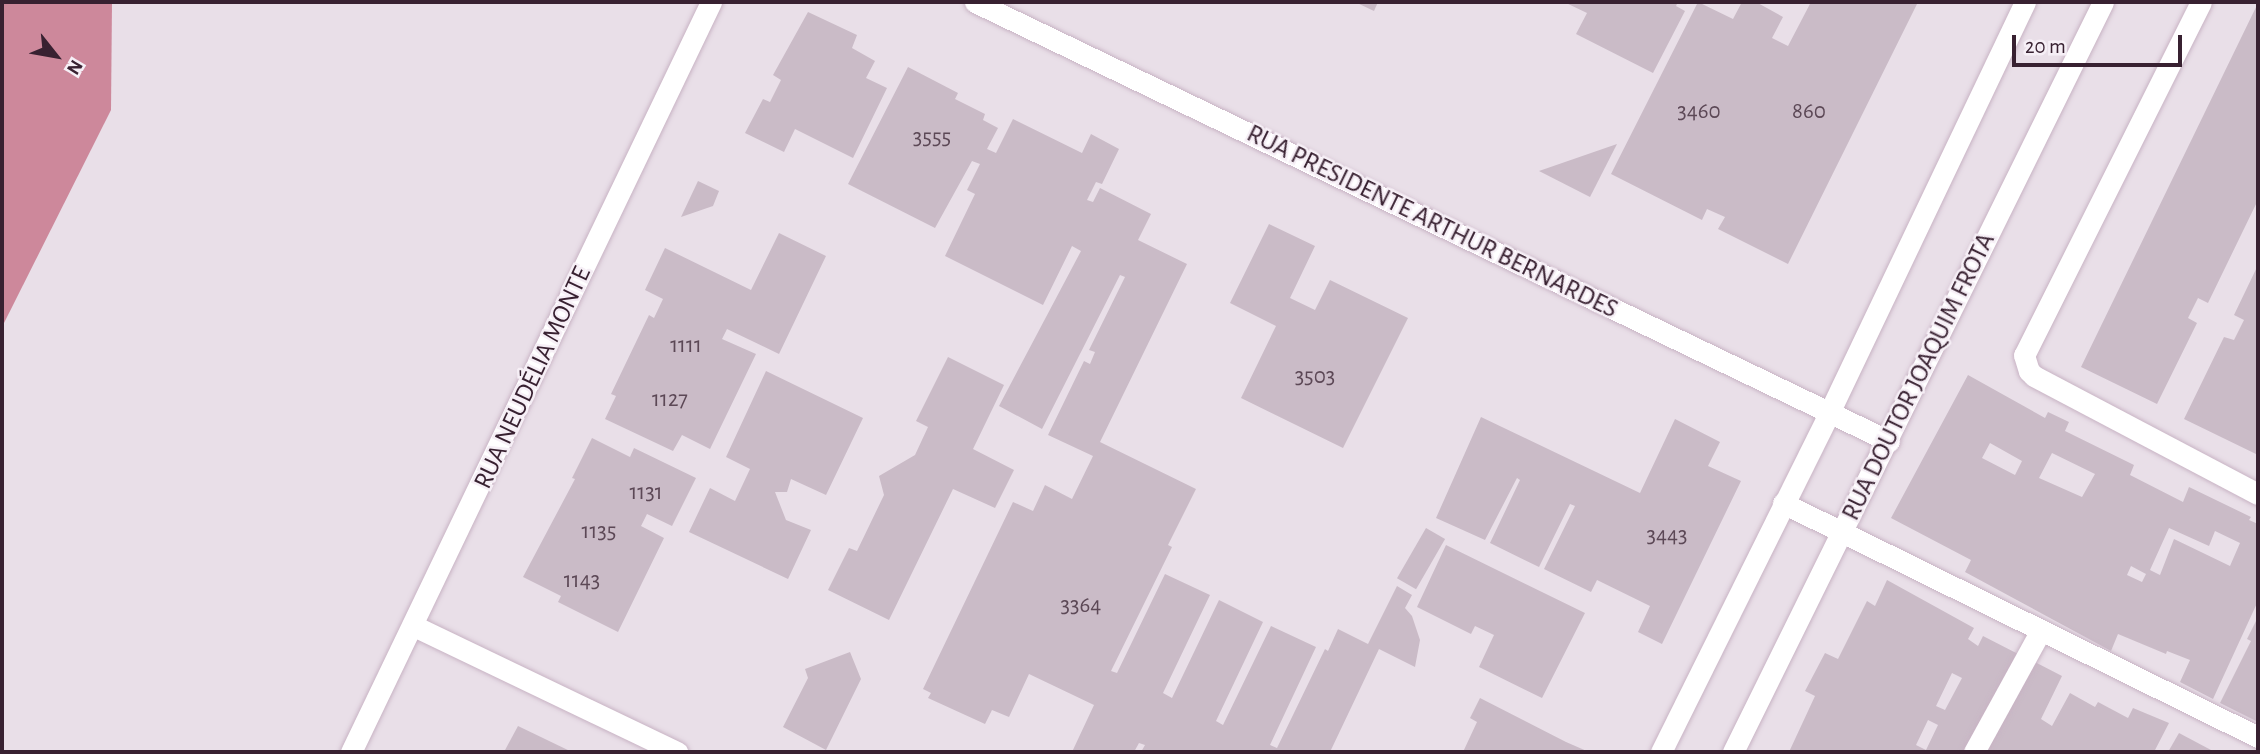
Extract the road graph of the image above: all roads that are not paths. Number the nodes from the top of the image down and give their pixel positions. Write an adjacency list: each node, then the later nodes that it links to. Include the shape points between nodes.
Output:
1 (712, 2): 11 (street, RUA NEUDÉLIA MONTE)
2 (975, 2): 6 (street, RUA PRESIDENTE ARTHUR BERNARDES)
3 (2025, 2): 6 (street)
4 (2104, 2): 7 (street, RUA DOUTOR JOAQUIM FROTA)
5 (2201, 2): 8 (street, via 2024,355 2034,376)
6 (1829, 413): 7 (street, RUA PRESIDENTE ARTHUR BERNARDES); 9 (street)
7 (1889, 442): 10 (street, RUA DOUTOR JOAQUIM FROTA)
8 (2258, 494)
9 (1783, 503): 10 (street); 16 (street)
10 (1842, 532): 12 (street); 17 (street, RUA DOUTOR JOAQUIM FROTA)
11 (414, 626): 14 (street, RUA NEUDÉLIA MONTE); 15 (street)
12 (2041, 631): 13 (street); 18 (street)
13 (2258, 737)
14 (351, 752)
15 (677, 752)
16 (1661, 752)
17 (1733, 752)
18 (1974, 752)

